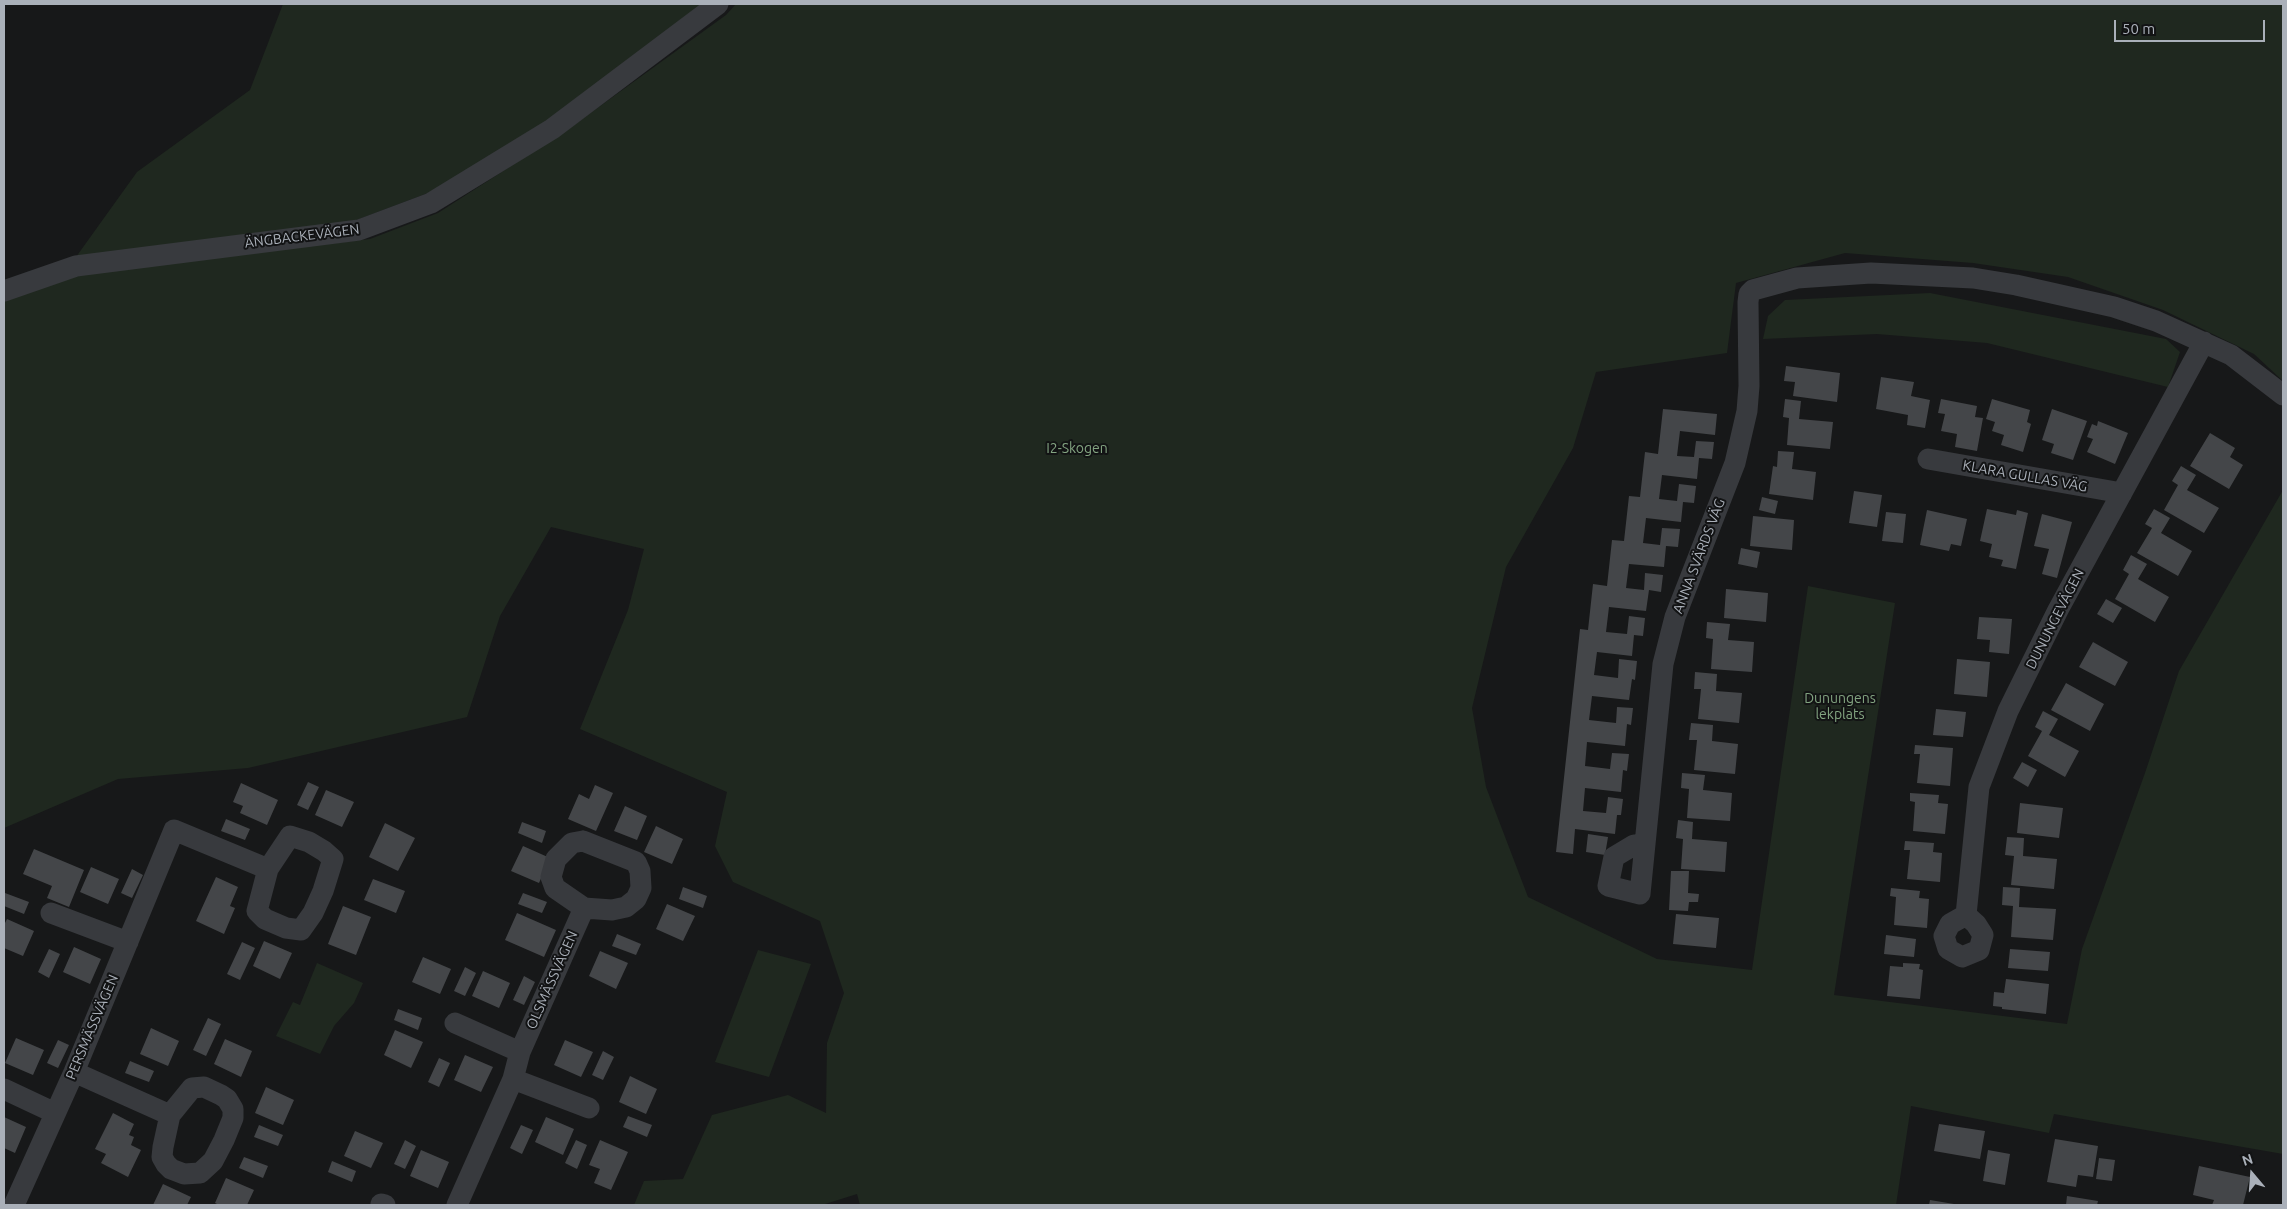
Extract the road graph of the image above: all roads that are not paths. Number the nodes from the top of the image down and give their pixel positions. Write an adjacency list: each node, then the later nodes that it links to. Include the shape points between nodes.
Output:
1 (718, 4): 2 (street, ÄNGBACKEVÄGEN, via 552,129 431,203 359,230 76,266)
2 (4, 291)
3 (2204, 342): 4 (street, via 2231,355); 6 (street, DUNUNGEVÄGEN); 7 (street, ANNA SVÄRDS VÄG, via 2114,307 1972,278 1871,273 1825,275 1772,283 1753,290 1749,294 1747,411 1737,454 1675,617 1663,664)
4 (2283, 395)
5 (1928, 460): 6 (street, KLARA GULLAS VÄG)
6 (2122, 494): 11 (street, DUNUNGEVÄGEN, via 2008,710 1979,787)
7 (1643, 846)
8 (268, 869): 12 (street, PERSMÄSSVÄGEN, via 174,830)
9 (584, 908): 14 (street, OLSMÄSSVÄGEN)
10 (51, 913): 12 (street)
11 (1966, 915)
12 (128, 942): 15 (street, PERSMÄSSVÄGEN)
13 (455, 1023): 14 (street)
14 (520, 1052): 16 (street, OLSMÄSSVÄGEN)
15 (74, 1072): 19 (street, PERSMÄSSVÄGEN); 20 (street)
16 (513, 1079): 18 (street); 22 (street, OLSMÄSSVÄGEN)
17 (4, 1090): 19 (street)
18 (589, 1108)
19 (55, 1113): 21 (street, PERSMÄSSVÄGEN)
20 (170, 1116)
21 (14, 1205)
22 (456, 1205)

